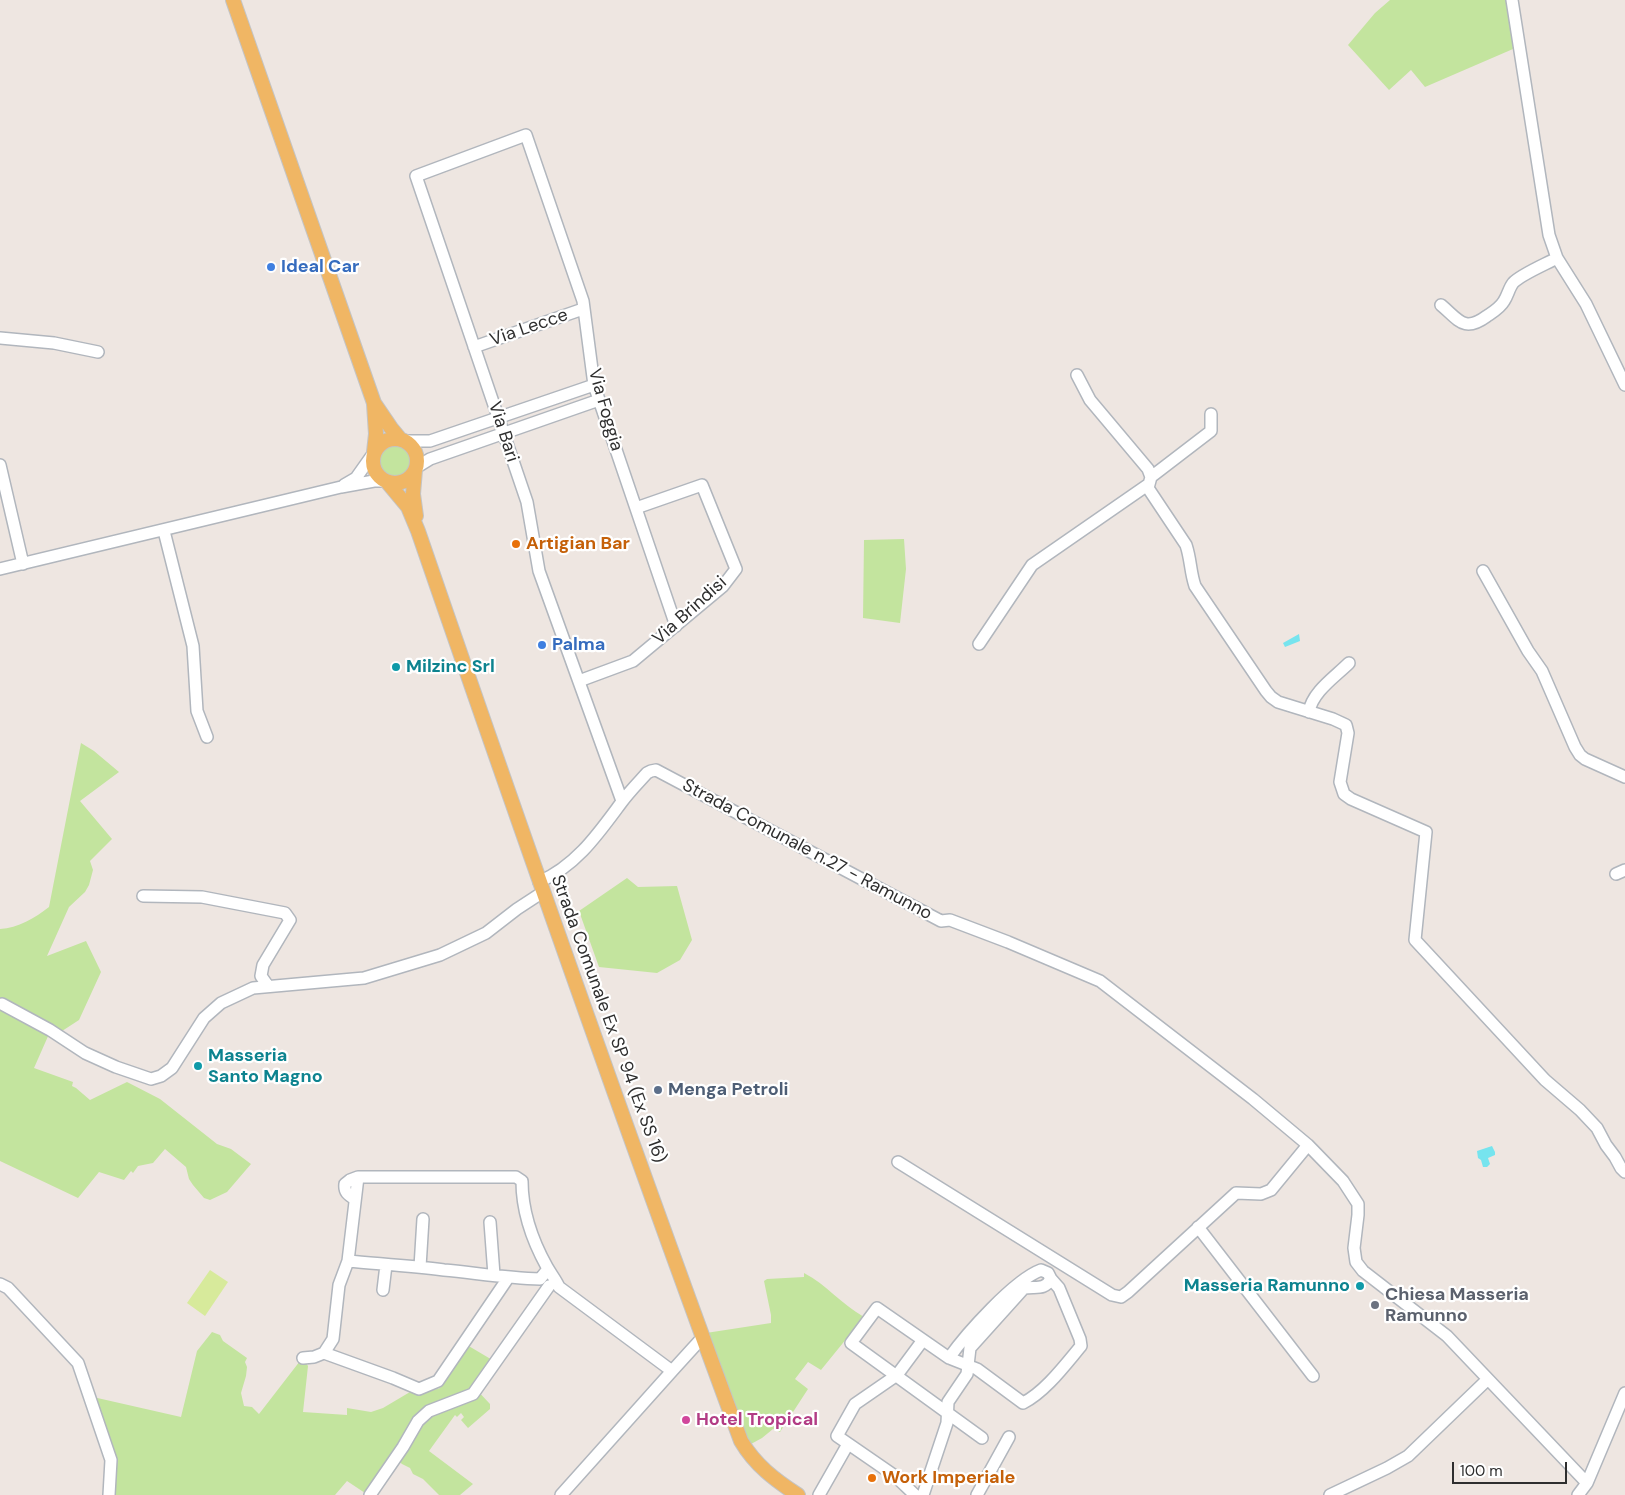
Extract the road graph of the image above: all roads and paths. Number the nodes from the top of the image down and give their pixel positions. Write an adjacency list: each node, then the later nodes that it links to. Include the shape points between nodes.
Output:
1 (233, 0): 14 (main road)
2 (1512, 0): 4 (street, via 1549,235)
3 (526, 135): 6 (street, Via Foggia); 8 (street, Via Bari, via 416,176)
4 (1557, 258): 5 (street, via 1518,279 1512,284 1504,302 1477,323 1462,323); 12 (street, via 1586,304)
5 (1441, 305)
6 (584, 309): 8 (street, Via Lecce); 11 (street, Via Foggia)
7 (0, 338): 9 (street, via 54,343)
8 (474, 347): 16 (street, Via Bari)
9 (98, 352)
10 (1077, 375): 22 (street, via 1090,400 1148,468)
11 (594, 385): 13 (street, Via Foggia); 16 (street)
12 (1625, 385)
13 (599, 400): 17 (street); 25 (street, Via Foggia)
14 (374, 403): 18 (main road); 19 (main road, via 376,434)
15 (1211, 414): 22 (street, via 1211,431)
16 (499, 418): 17 (street, Via Bari); 18 (street, via 430,441)
17 (504, 433): 21 (street, via 430,459); 34 (street, Via Bari, via 527,502 539,571)
18 (403, 440): 19 (main road, via 382,443); 21 (main road, via 415,452)
19 (373, 454): 23 (main road, via 374,470); 24 (street, via 356,478)
20 (0, 465): 28 (street)
21 (416, 468): 23 (main road, via 401,483); 27 (main road, Strada Comunale Ex SP 94 (Ex SS 16), via 413,494)
22 (1150, 481): 32 (street, via 1032,565); 35 (street, via 1148,488 1186,545 1195,586 1266,692 1278,702)
23 (386, 482): 24 (street); 27 (main road, Strada Comunale Ex SP 94 (Ex SS 16), via 408,507)
24 (341, 487): 26 (street)
25 (636, 508): 31 (street, Via Foggia); 31 (street, Via Brindisi, via 702,485 736,569 723,586)
26 (164, 531): 28 (street); 36 (street, via 192,646 197,711)
27 (418, 531): 39 (main road, Strada Comunale Ex SP 94 (Ex SS 16))
28 (23, 564): 29 (street)
29 (0, 570)
30 (1483, 571): 37 (street, via 1542,671 1575,748 1580,755)
31 (676, 626): 34 (street, Via Brindisi, via 633,661)
32 (980, 644)
33 (1349, 663): 35 (street, via 1316,695 1310,703)
34 (579, 681): 38 (street, Via Bari)
35 (1309, 712): 45 (street, via 1346,725 1348,733 1340,782 1344,794 1426,832 1415,940 1545,1080 1597,1128)
36 (207, 737)
37 (1625, 777)
38 (622, 801): 39 (street, via 579,856); 43 (street, Strada Comunale n.27 - Ramunno, via 647,774 656,770 941,921 950,920 966,926 1100,981)
39 (541, 887): 41 (street, via 486,933 440,955 364,978); 60 (main road, Strada Comunale Ex SP 94 (Ex SS 16))
40 (143, 896): 41 (street, via 202,897 285,913 290,920 263,966 261,976)
41 (268, 986): 42 (street, via 253,988 221,1003 204,1018 172,1068 151,1079 85,1053)
42 (2, 1004)
43 (1308, 1145): 48 (street, via 1271,1190 1261,1194 1236,1192); 69 (street, Strada Comunale n.27 - Ramunno, via 1343,1181 1358,1204 1356,1262 1363,1271 1447,1336)
44 (898, 1162): 48 (street, via 1120,1297)
45 (1625, 1172)
46 (423, 1219): 51 (street)
47 (490, 1222): 53 (street)
48 (1198, 1228): 68 (street)
49 (348, 1261): 50 (street); 52 (street, via 358,1177 516,1177 522,1181 522,1199 529,1228); 62 (street, via 339,1284 333,1340)
50 (386, 1265): 51 (street); 59 (street)
51 (420, 1267): 53 (street)
52 (548, 1269): 55 (street); 58 (street, via 555,1278)
53 (494, 1275): 54 (street)
54 (508, 1278): 55 (street); 62 (street, via 438,1381 419,1389)
55 (540, 1279): 58 (street)
56 (1051, 1279): 64 (street, via 1041,1270 1011,1290); 65 (street, via 1042,1288 1024,1288 1016,1296 970,1348); 65 (street, via 1059,1288 1081,1346 1052,1379 1023,1403 977,1369)
57 (0, 1284): 76 (street, via 8,1288 78,1363 111,1460)
58 (554, 1286): 66 (street); 77 (street, via 473,1394 429,1411 418,1421)
59 (383, 1290)
60 (702, 1338): 66 (street); 79 (main road, Strada Comunale Ex SP 94 (Ex SS 16), via 745,1449 763,1470)
61 (923, 1340): 64 (street); 67 (street); 67 (street, via 877,1308 851,1343)
62 (324, 1354): 63 (street)
63 (303, 1358)
64 (949, 1358): 65 (street)
65 (968, 1366): 71 (street, via 967,1374 948,1402)
66 (672, 1371): 78 (street)
67 (897, 1375): 71 (street); 74 (street, via 855,1404 837,1436)
68 (1313, 1376)
69 (1488, 1379): 75 (street, Strada Comunale n.27 - Ramunno); 84 (street, via 1408,1456)
70 (1625, 1393): 75 (street)
71 (946, 1411): 73 (street); 82 (street, via 947,1423)
72 (1009, 1437): 83 (street)
73 (982, 1438)
74 (848, 1444): 80 (street); 81 (street, via 895,1476)
75 (1588, 1483): 85 (street)
76 (109, 1495)
77 (370, 1495)
78 (561, 1495)
79 (798, 1495)
80 (819, 1495)
81 (915, 1495)
82 (923, 1495)
83 (978, 1495)
84 (1330, 1495)
85 (1578, 1495)

